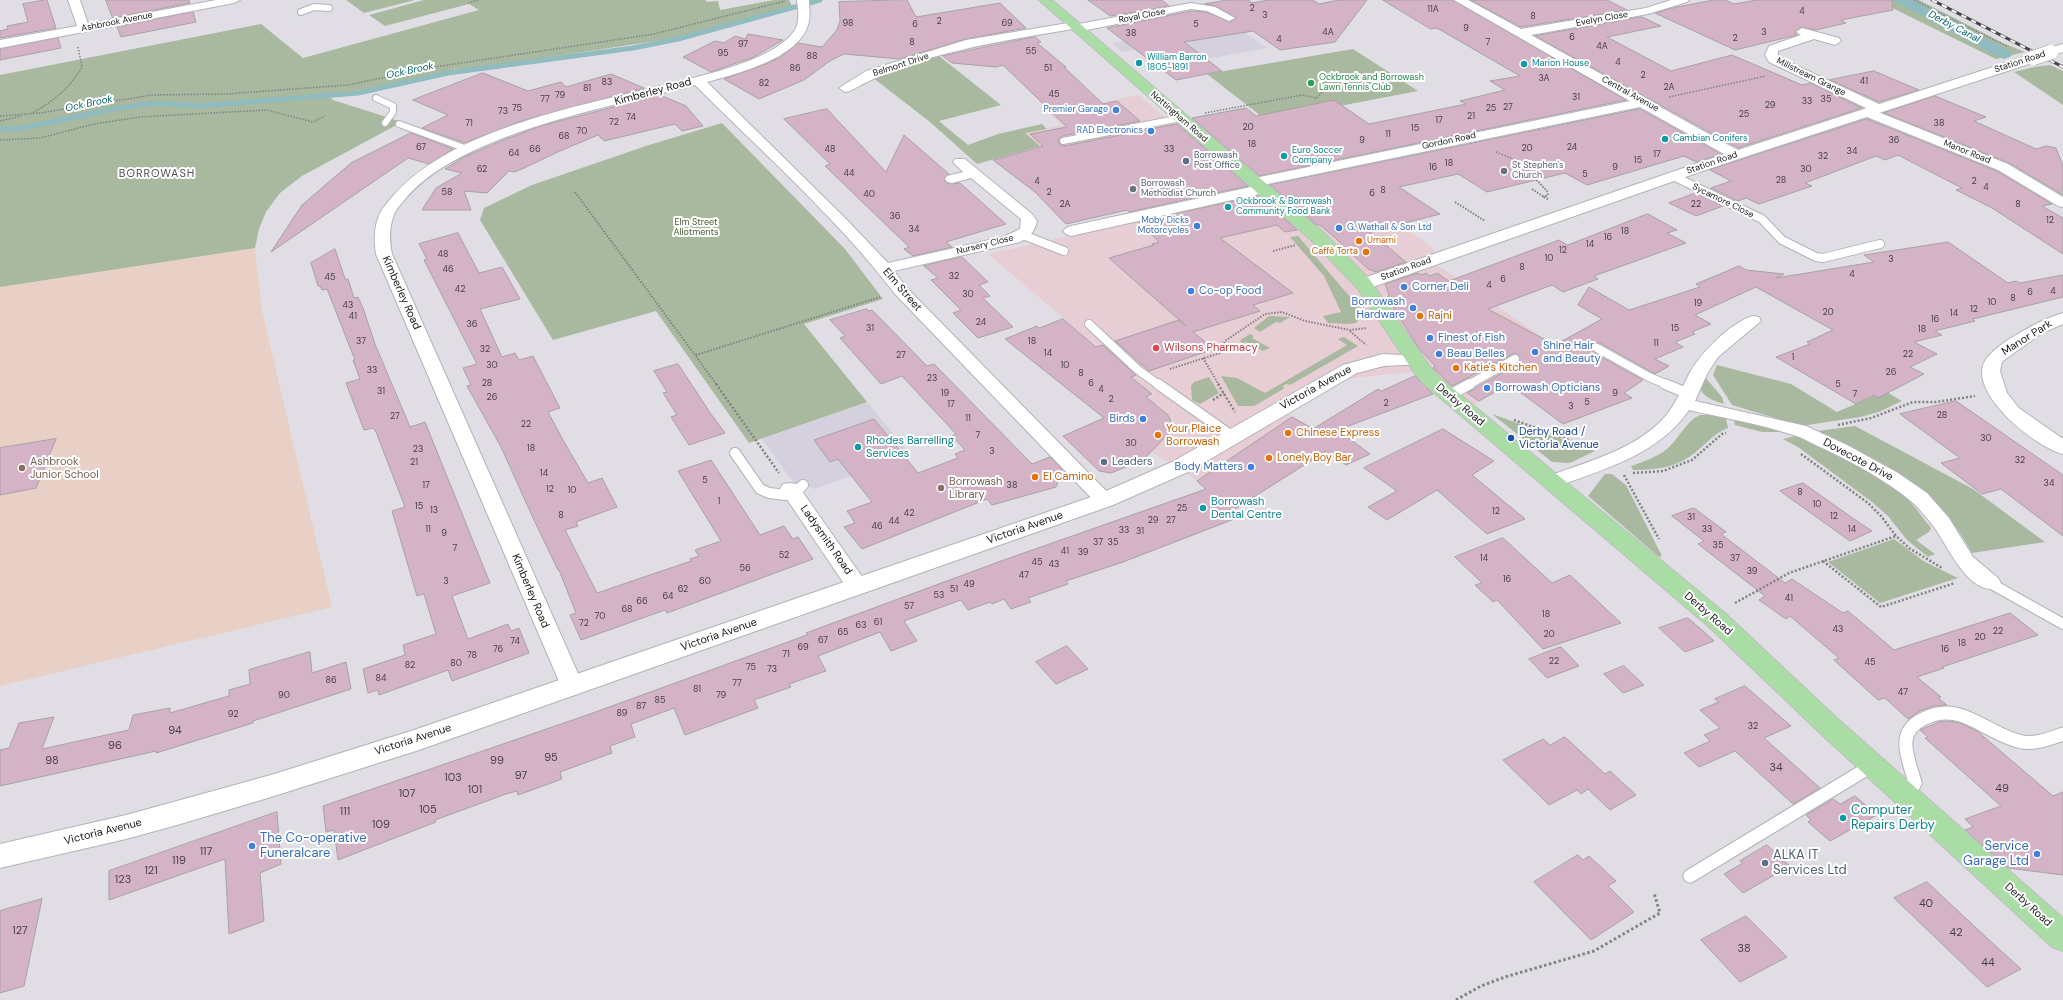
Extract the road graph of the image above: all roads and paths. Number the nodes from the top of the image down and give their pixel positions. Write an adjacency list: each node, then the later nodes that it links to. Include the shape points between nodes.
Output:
1 (74, 0): 17 (street)
2 (234, 0): 17 (street, Ashbrook Avenue)
3 (309, 0): 12 (lane)
4 (478, 0): 10 (path)
5 (789, 0): 37 (path, via 654,34 428,68 348,85 226,94 152,95)
6 (1045, 0): 16 (main road, Nottingham Road)
7 (1460, 0): 19 (street, Central Avenue)
8 (1683, 0): 19 (street, Evelyn Close, via 1648,11)
9 (1914, 0): 25 (path)
10 (468, 3)
11 (803, 5): 29 (street, Kimberley Road, via 802,28 785,45 751,63)
12 (314, 7): 13 (lane); 14 (lane)
13 (329, 8)
14 (300, 12)
15 (1229, 18): 16 (street, Royal Close, via 1214,9 1191,6)
16 (1075, 27): 24 (street, Belmont Drive, via 987,38); 40 (main road, Nottingham Road)
17 (84, 28): 23 (street, Ashbrook Avenue)
18 (1795, 29): 20 (street)
19 (1520, 33): 35 (street, Central Avenue)
20 (1814, 35): 22 (street); 36 (street, Millstream Grange, via 1773,49 1773,59)
21 (946, 36): 24 (street)
22 (1835, 41)
23 (0, 44)
24 (958, 46): 30 (street, Belmont Drive, via 870,74)
25 (2012, 49)
26 (2057, 50): 36 (main road, Station Road, bridge)
27 (82, 59): 37 (path, via 82,67 62,96)
28 (1767, 76): 35 (path)
29 (698, 80): 46 (street, Kimberley Road, via 513,130); 65 (street, Elm Street, via 841,222)
30 (845, 88)
31 (1323, 91): 33 (path)
32 (376, 98): 42 (lane, via 393,106 393,112)
33 (1318, 98): 34 (path); 40 (path, via 1302,95)
34 (1320, 99)
35 (1644, 102): 48 (street, Central Avenue); 53 (street, Gordon Road)
36 (1872, 110): 48 (main road, Station Road); 58 (street, Manor Road, via 2003,167)
37 (27, 115): 38 (path); 41 (path)
38 (0, 116)
39 (325, 116): 44 (path, via 313,122 267,110 140,117 94,124 40,138)
40 (1181, 118): 45 (lane); 53 (main road, Nottingham Road)
41 (0, 121)
42 (385, 123)
43 (399, 124): 46 (lane)
44 (0, 140)
45 (1063, 141)
46 (467, 149): 98 (street, Kimberley Road, via 430,169 401,193 384,219 383,249)
47 (1493, 151): 56 (path, via 1502,153 1530,172 1547,191 1548,195)
48 (1736, 155): 51 (main road, Station Road)
49 (960, 162): 50 (street, Nursery Close)
50 (974, 173): 52 (street); 61 (street, Nursery Close, via 1027,217 1029,226)
51 (1673, 176): 59 (main road, Station Road); 63 (lane, Sycamore Close, via 1762,219 1782,240 1816,257 1824,258)
52 (952, 179)
53 (1259, 185): 60 (street, Gordon Road); 66 (main road, Nottingham Road, via 1318,237)
54 (1532, 189): 56 (path)
55 (575, 192): 73 (path)
56 (1544, 197): 59 (path)
57 (1455, 202): 62 (path)
58 (2063, 203)
59 (1571, 213): 62 (main road, Station Road)
60 (1071, 231)
61 (1023, 234): 64 (lane); 65 (street, Nursery Close, via 1007,241)
62 (1506, 235): 66 (main road, Station Road)
63 (1880, 244)
64 (1064, 250)
65 (884, 269): 90 (street, Elm Street, via 901,291)
66 (1364, 284): 71 (main road, Derby Road)
67 (881, 297): 73 (path)
68 (2063, 318): 78 (street, Manor Park, via 2024,338 1999,355 1992,363 1990,372)
69 (1752, 321): 80 (street, via 1730,336 1708,358)
70 (1089, 324): 77 (lane)
71 (1392, 325): 74 (path, via 1350,330 1305,321 1282,312 1265,314 1225,341 1220,353); 76 (main road, Derby Road)
72 (1597, 348): 80 (lane)
73 (696, 354): 89 (path)
74 (1203, 358): 77 (path); 83 (path)
75 (1515, 359): 79 (lane)
76 (1415, 360): 79 (main road, Derby Road); 83 (main road, Victoria Avenue, via 1383,360 1359,365)
77 (1146, 376): 83 (lane)
78 (1996, 392): 81 (path, via 1936,402 1913,402 1871,418); 84 (street, Manor Park, via 2008,409)
79 (1448, 396): 88 (main road, Derby Road)
80 (1687, 399): 81 (street, Dovecote Drive); 88 (street, via 1664,429 1644,442 1592,467)
81 (1799, 430): 94 (street, Dovecote Drive, via 1871,465 1910,490 1942,523 1966,562)
82 (1730, 431): 87 (path, via 1722,434 1692,460 1663,471)
83 (1240, 433): 90 (main road, Victoria Avenue, via 1173,471)
84 (2063, 448)
85 (1797, 452): 91 (path, via 1868,503 1882,516)
86 (735, 453): 89 (lane, Ladysmith Road, via 760,489 769,493)
87 (1623, 472)
88 (1551, 482): 96 (main road, Derby Road)
89 (796, 489): 95 (street, Ladysmith Road)
90 (1105, 500): 95 (main road, Victoria Avenue)
91 (1896, 536): 92 (path); 93 (path, via 1908,548)
92 (1823, 561): 94 (path, via 1881,607); 96 (path, via 1789,573)
93 (1943, 568)
94 (1985, 579): 97 (lane)
95 (857, 586): 98 (main road, Victoria Avenue)
96 (1712, 616): 100 (main road, Derby Road)
97 (2063, 624)
98 (572, 687): 102 (main road, Victoria Avenue, via 271,786 126,827)
99 (2063, 734): 101 (lane, via 2034,743 2017,740 1961,714 1935,713 1924,717 1910,727 1905,739 1915,783)
100 (1873, 765): 101 (main road, Derby Road); 103 (lane)
101 (1908, 796): 105 (main road, Derby Road)
102 (0, 856)
103 (1690, 876)
104 (1654, 893): 106 (path, via 1660,913 1604,946 1559,963 1505,977 1481,986)
105 (2063, 937)
106 (1456, 1000)

